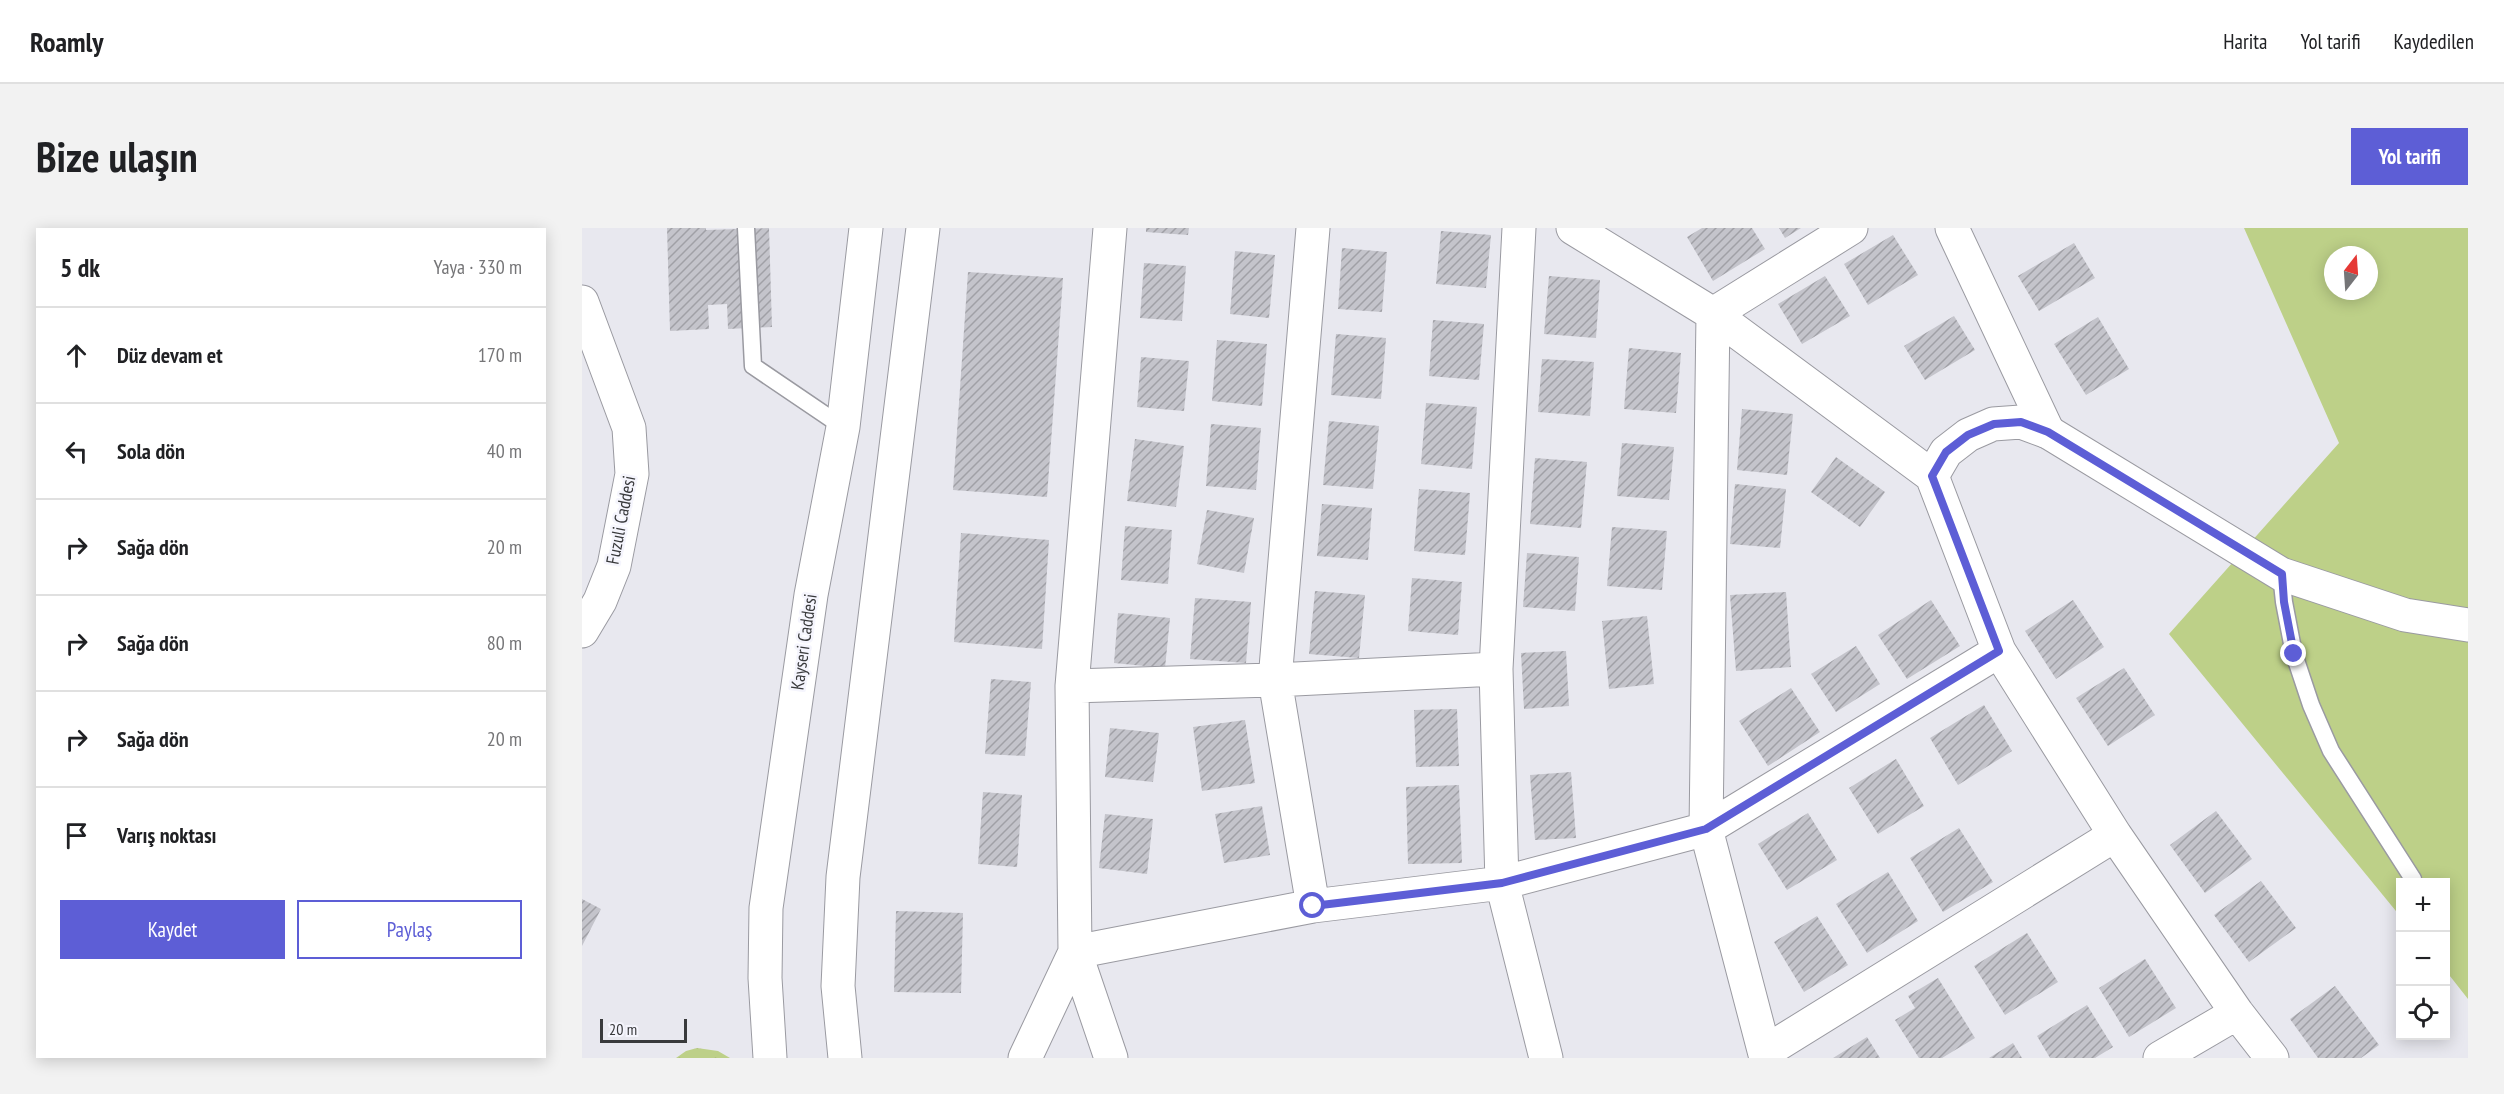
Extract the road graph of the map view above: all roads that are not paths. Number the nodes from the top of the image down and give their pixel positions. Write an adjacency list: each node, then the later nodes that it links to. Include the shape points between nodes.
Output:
1 (746, 228): 12 (lane, via 753,366)
2 (866, 228): 12 (street, Kayseri Caddesi)
3 (922, 228): 31 (street, via 843,877 838,986)
4 (1110, 228): 21 (street)
5 (1313, 228): 20 (street)
6 (1519, 228): 19 (street)
7 (1573, 228): 11 (street)
8 (1851, 228): 11 (street)
9 (1952, 228): 13 (street)
10 (582, 302): 17 (street, Fuzuli Caddesi, via 629,428 632,474 614,566)
11 (1713, 314): 14 (street); 22 (street)
12 (843, 427): 30 (street, Kayseri Caddesi, via 811,595 766,908)
13 (2048, 432): 14 (street, via 2021,422 1994,424 1968,435 1946,452); 15 (street)
14 (1932, 476): 18 (street)
15 (2282, 574): 16 (street, via 2405,615); 24 (lane, via 2294,654 2311,705 2331,751)
16 (2468, 625)
17 (582, 631)
18 (1999, 651): 22 (street); 23 (street)
19 (1496, 669): 20 (street); 25 (street)
20 (1275, 680): 21 (street); 26 (street)
21 (1072, 686): 27 (street)
22 (1706, 829): 25 (street); 29 (street)
23 (2115, 835): 28 (street); 29 (street)
24 (2412, 878)
25 (1502, 883): 26 (street); 34 (street)
26 (1313, 906): 27 (street)
27 (1075, 952): 32 (street); 33 (street)
28 (2237, 1013): 35 (street); 36 (street)
29 (1765, 1055)
30 (770, 1058)
31 (845, 1058)
32 (1025, 1058)
33 (1111, 1058)
34 (1546, 1058)
35 (2160, 1058)
36 (2272, 1058)

